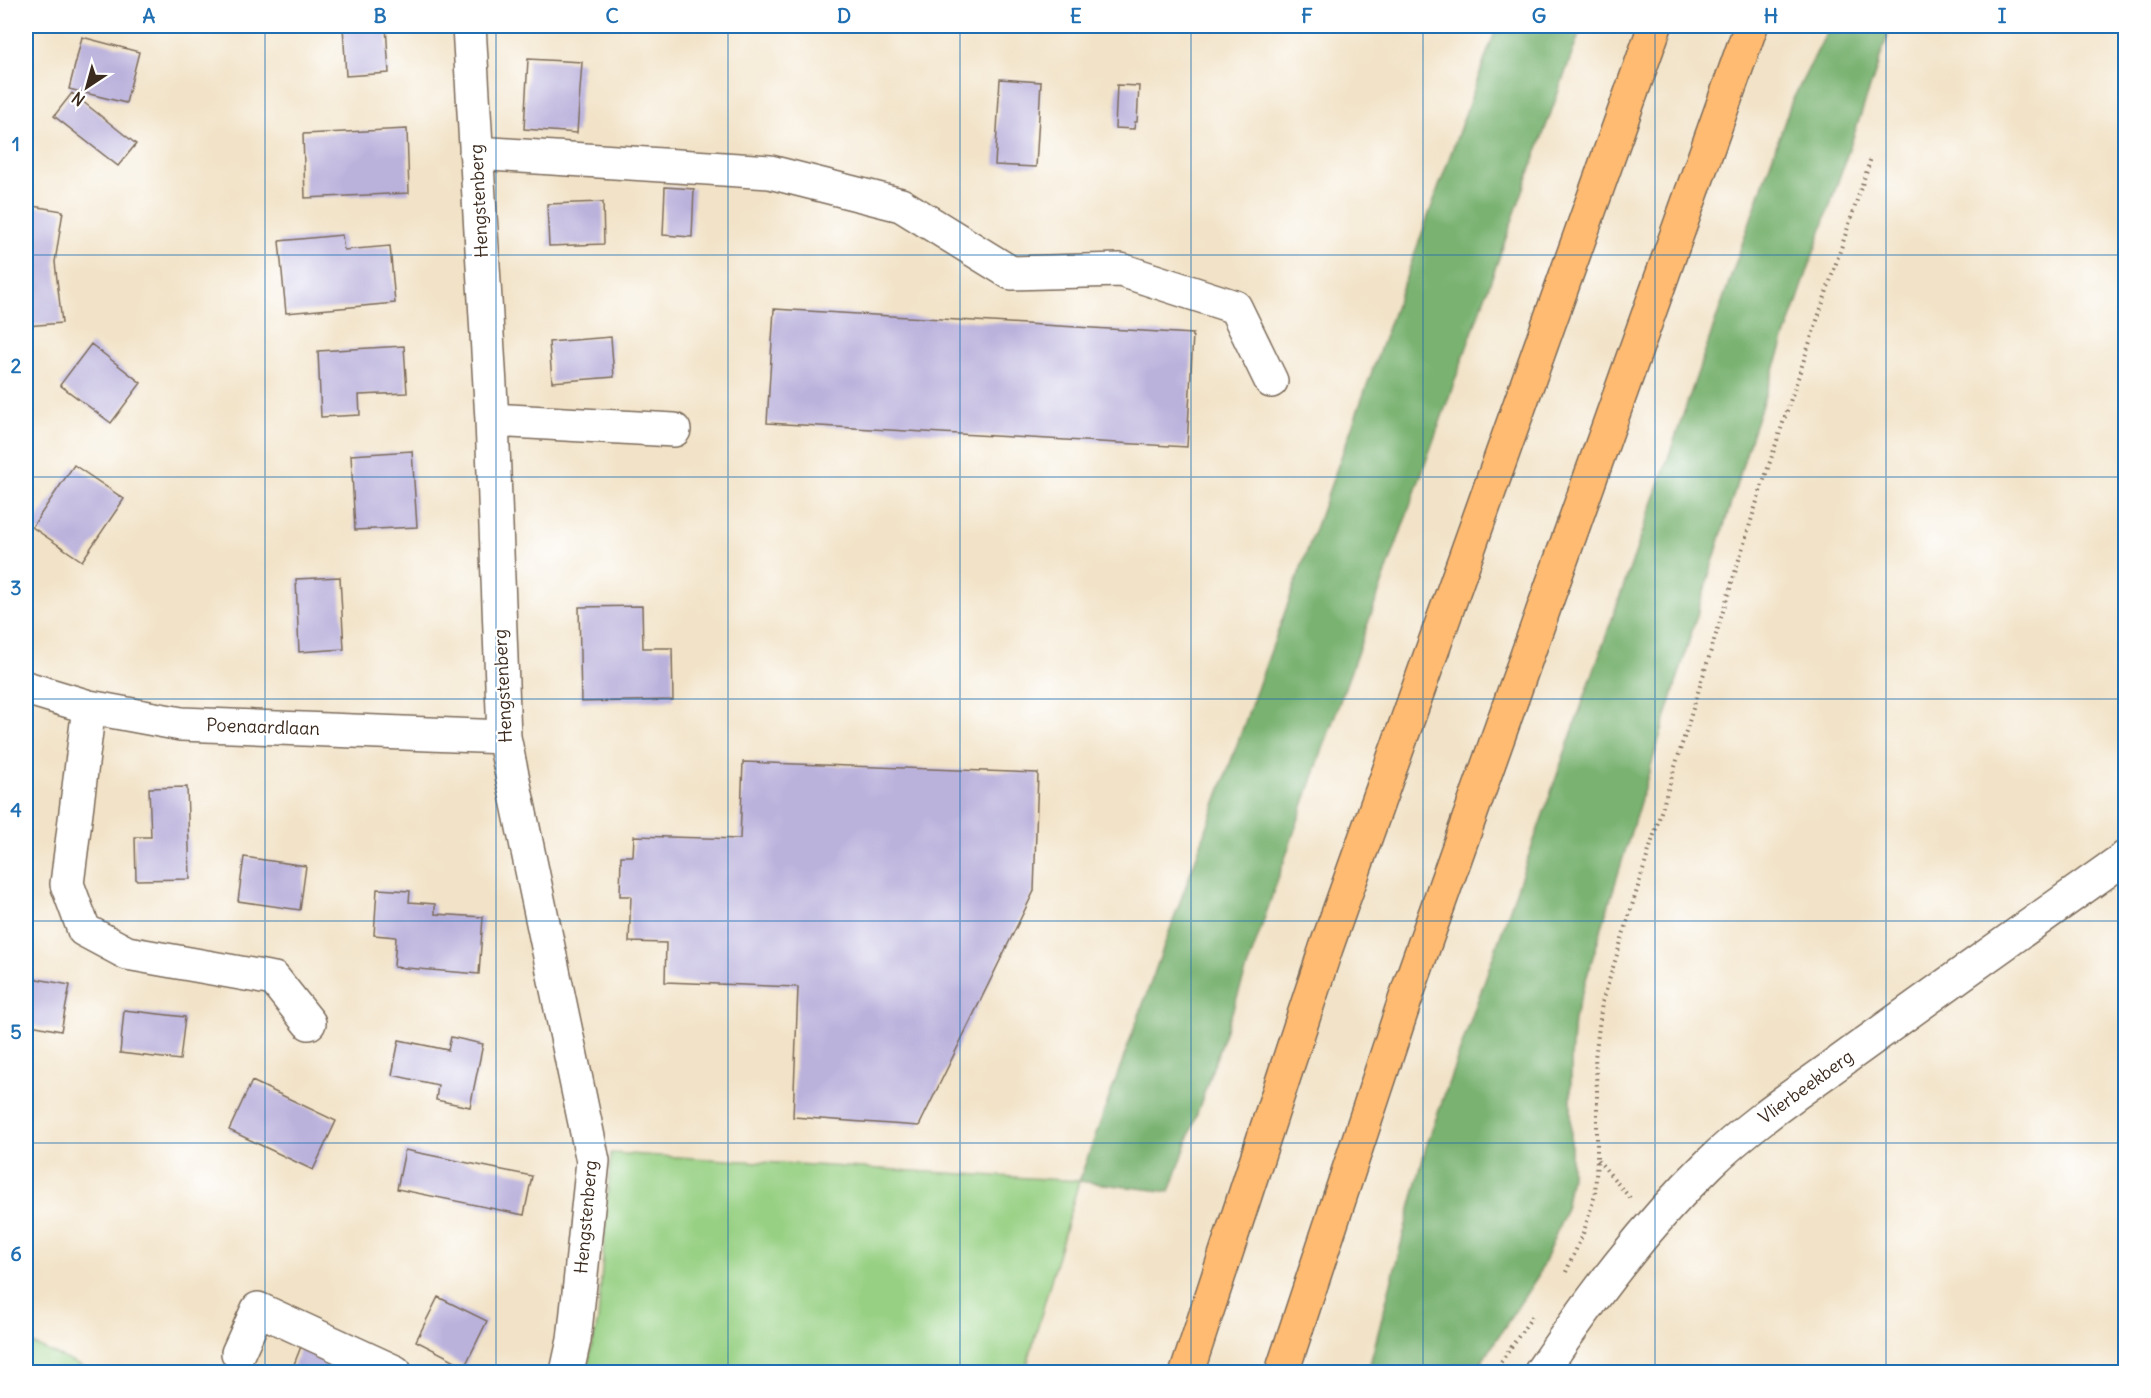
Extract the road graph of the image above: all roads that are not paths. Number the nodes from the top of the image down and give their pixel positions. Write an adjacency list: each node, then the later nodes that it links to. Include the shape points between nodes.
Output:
1 (469, 26): 4 (street, Hengstenberg)
2 (1655, 26): 16 (highway, via 1326,948)
3 (1751, 26): 17 (highway, via 1412,979)
4 (476, 153): 5 (street, via 770,171 902,205 1011,273 1121,270 1235,307); 6 (street, Hengstenberg)
5 (1271, 381)
6 (492, 420): 7 (street); 10 (street, Hengstenberg)
7 (674, 430)
8 (26, 688): 9 (street, Poenaardlaan)
9 (89, 707): 10 (street, Poenaardlaan, via 181,724); 12 (street, via 67,884 84,930 127,953 274,979)
10 (504, 737): 15 (street, Hengstenberg, via 593,1161 574,1340)
11 (2126, 857): 18 (street, Vlierbeekberg, via 1754,1125 1708,1165 1654,1221)
12 (309, 1023)
13 (238, 1353): 14 (street, via 258,1309)
14 (395, 1372)
15 (567, 1372)
16 (1187, 1372)
17 (1282, 1372)
18 (1540, 1372)

